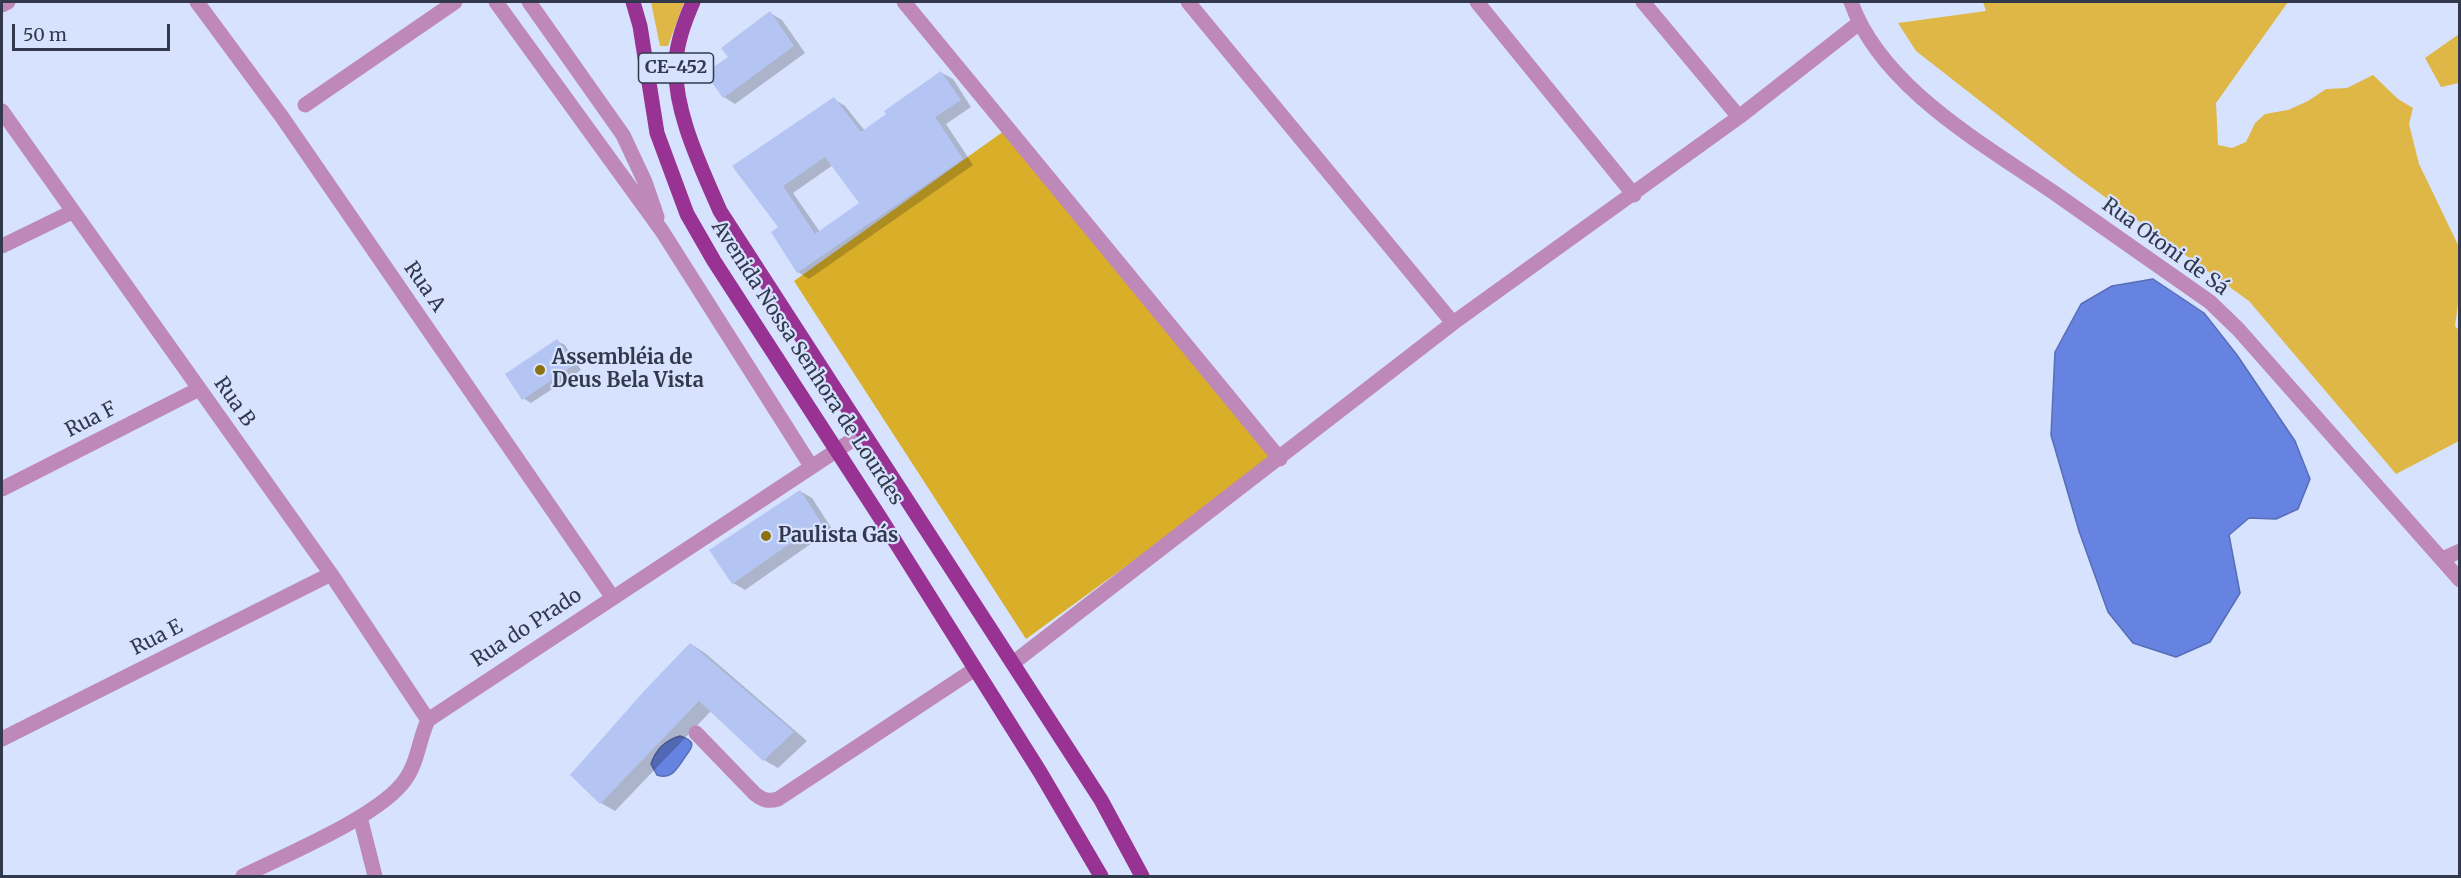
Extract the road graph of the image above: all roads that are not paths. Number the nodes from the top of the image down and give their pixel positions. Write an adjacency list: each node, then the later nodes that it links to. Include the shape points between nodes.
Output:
1 (8, 2): 13 (street)
2 (198, 2): 33 (street, Rua A, via 282,117)
3 (455, 2): 15 (street)
4 (496, 2): 20 (street)
5 (529, 2): 20 (street, via 623,135)
6 (633, 2): 25 (main road, Avenida Nossa Senhora de Lourdes / CE-452, via 657,133 687,214)
7 (693, 2): 24 (main road, Avenida Nossa Senhora de Lourdes / CE-452, via 683,24 676,61 678,94 689,135 720,211)
8 (904, 2): 26 (street)
9 (1188, 2): 22 (street)
10 (1477, 2): 18 (street)
11 (1643, 2): 17 (street)
12 (1851, 2): 14 (street, Rua Otoni de Sá)
13 (2, 5)
14 (1859, 23): 17 (street); 30 (street, Rua Otoni de Sá, via 1896,73 1952,122 2210,302)
15 (305, 105)
16 (2, 111): 19 (street, Rua B)
17 (1739, 117): 18 (street)
18 (1634, 195): 22 (street)
19 (72, 212): 21 (street); 23 (street, Rua B)
20 (662, 231): 27 (street)
21 (2, 246)
22 (1453, 323): 26 (street)
23 (200, 389): 28 (street, Rua F); 31 (street, Rua B)
24 (863, 433): 25 (street, Rua do Prado); 34 (main road, Avenida Nossa Senhora de Lourdes / CE-452)
25 (836, 450): 27 (street, Rua do Prado); 35 (main road, Avenida Nossa Senhora de Lourdes / CE-452)
26 (1280, 459): 34 (street)
27 (811, 466): 33 (street, Rua do Prado)
28 (2, 489)
29 (2460, 551): 30 (street)
30 (2442, 559): 32 (street, Rua Otoni de Sá)
31 (331, 574): 36 (street, Rua B); 38 (street, Rua E)
32 (2460, 580)
33 (612, 598): 36 (street, Rua do Prado)
34 (1013, 663): 43 (main road, Avenida Nossa Senhora de Lourdes / CE-452, via 1111,815)
35 (975, 669): 37 (street, via 771,801 755,794); 42 (main road, Avenida Nossa Senhora de Lourdes / CE-452)
36 (428, 720): 39 (street, via 404,781)
37 (696, 733)
38 (2, 739)
39 (360, 817): 40 (street); 41 (street)
40 (243, 876)
41 (375, 876)
42 (1101, 876)
43 (1142, 876)

